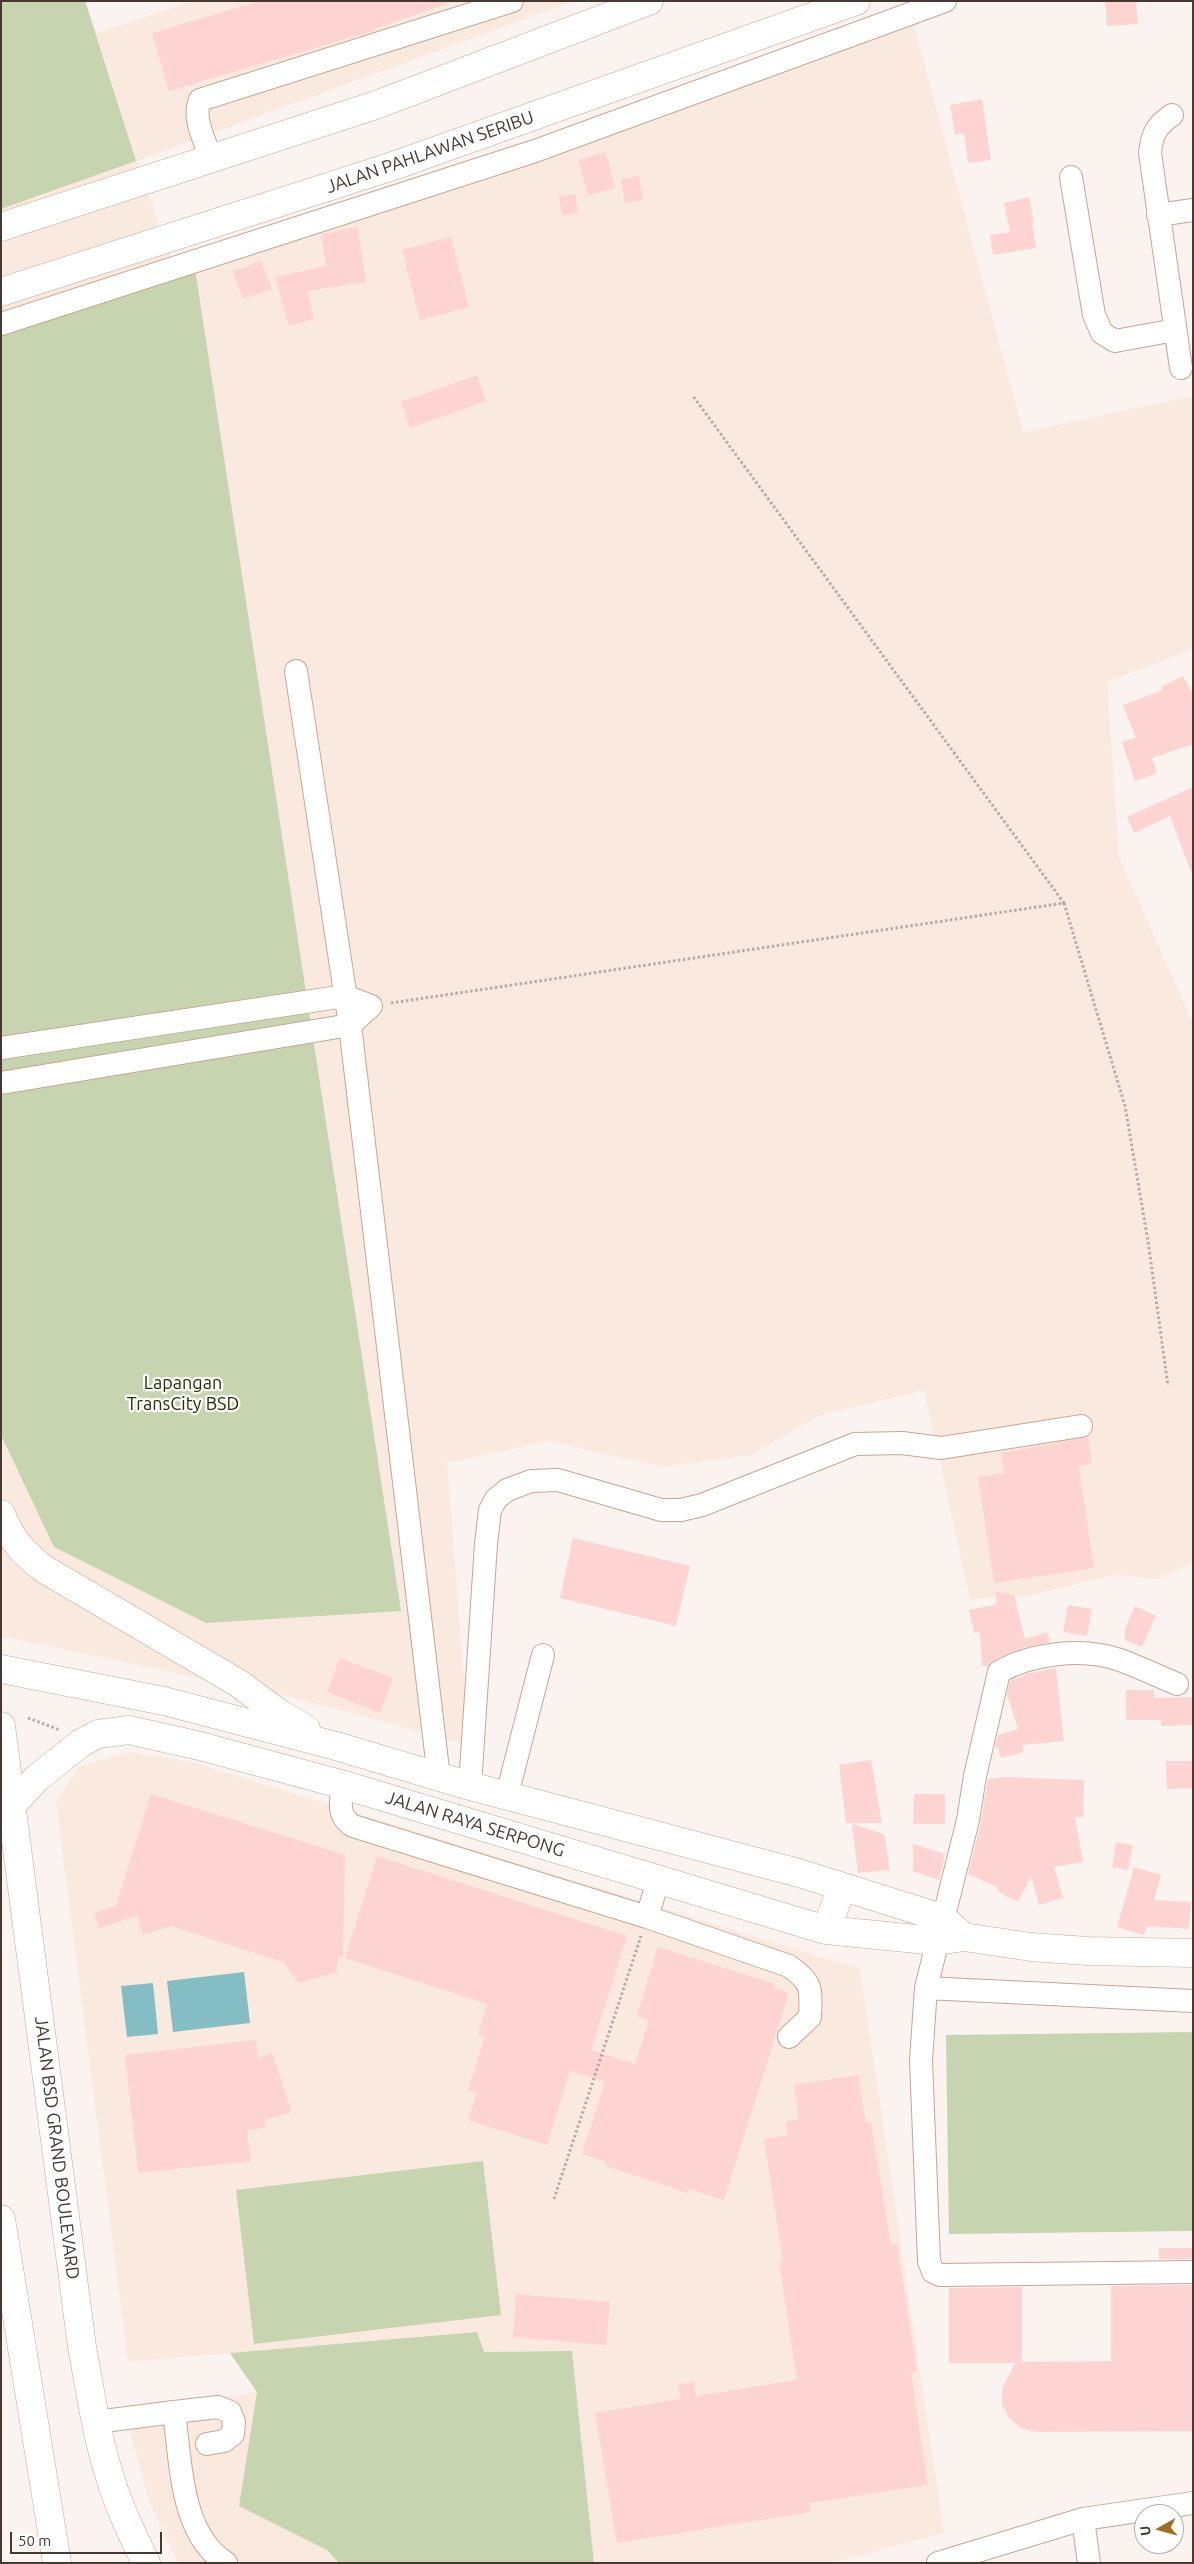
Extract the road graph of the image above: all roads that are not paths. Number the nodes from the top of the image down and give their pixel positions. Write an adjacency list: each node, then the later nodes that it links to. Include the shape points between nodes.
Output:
1 (512, 1): 6 (street, via 200,100 198,118)
2 (649, 1): 6 (main road, via 376,105)
3 (856, 1): 11 (main road, JALAN PAHLAWAN SERIBU, via 393,166)
4 (945, 1): 12 (street, via 535,151)
5 (1172, 115): 9 (street, via 1159,124 1151,136)
6 (211, 158): 10 (main road)
7 (1071, 177): 13 (street, via 1094,315 1102,333 1115,342)
8 (1193, 210): 9 (street)
9 (1158, 215): 13 (street)
10 (1, 227)
11 (1, 292)
12 (1, 324)
13 (1175, 330): 14 (street)
14 (1181, 368)
15 (296, 670): 16 (street)
16 (345, 996): 17 (street); 17 (street, via 371,1006); 18 (street)
17 (350, 1025): 19 (street); 27 (street)
18 (1, 1048)
19 (1, 1083)
20 (1081, 1426): 29 (street, via 941,1448 902,1443 856,1444 702,1505 681,1510 661,1510 558,1480 531,1481 507,1490 490,1510)
21 (1, 1514): 26 (main road, via 10,1537 44,1570 238,1683 280,1714)
22 (544, 1655): 30 (street)
23 (1, 1669): 26 (main road, JALAN RAYA SERPONG, via 164,1701)
24 (1177, 1684): 35 (street, via 1118,1659 1092,1654 1032,1658 999,1672 968,1820)
25 (1, 1726): 31 (main road, JALAN BSD GRAND BOULEVARD)
26 (336, 1746): 27 (main road, JALAN RAYA SERPONG)
27 (439, 1778): 29 (main road, JALAN RAYA SERPONG)
28 (344, 1785): 31 (main road, JALAN RAYA SERPONG, via 144,1732 114,1730 81,1743 37,1778); 32 (main road, JALAN RAYA SERPONG); 34 (street, via 340,1809 353,1826)
29 (470, 1786): 30 (main road, JALAN RAYA SERPONG)
30 (507, 1795): 33 (main road, JALAN RAYA SERPONG)
31 (10, 1807): 44 (main road, JALAN BSD GRAND BOULEVARD, via 82,2347)
32 (658, 1881): 34 (street); 36 (main road, JALAN RAYA SERPONG)
33 (842, 1887): 35 (main road, JALAN RAYA SERPONG); 36 (main road)
34 (647, 1917): 40 (street, via 789,1966 806,1978 811,1994 810,2017)
35 (940, 1929): 36 (main road, JALAN RAYA SERPONG); 37 (main road, JALAN RAYA SERPONG, via 964,1937 1031,1947); 38 (street)
36 (826, 1930)
37 (1193, 1953)
38 (926, 1988): 39 (street); 42 (street, via 921,2060 929,2261 933,2272 940,2275)
39 (1193, 2001)
40 (789, 2037)
41 (1, 2219): 48 (main road)
42 (1193, 2272)
43 (174, 2412): 44 (street); 45 (street, via 218,2407 230,2412 234,2422 233,2434 224,2441); 50 (street, via 190,2517 211,2554)
44 (96, 2422): 49 (main road, JALAN BSD GRAND BOULEVARD, via 109,2474)
45 (207, 2444)
46 (1193, 2503): 47 (street)
47 (1083, 2520): 51 (street); 52 (street)
48 (57, 2563)
49 (146, 2563)
50 (226, 2563)
51 (938, 2563)
52 (1089, 2563)

